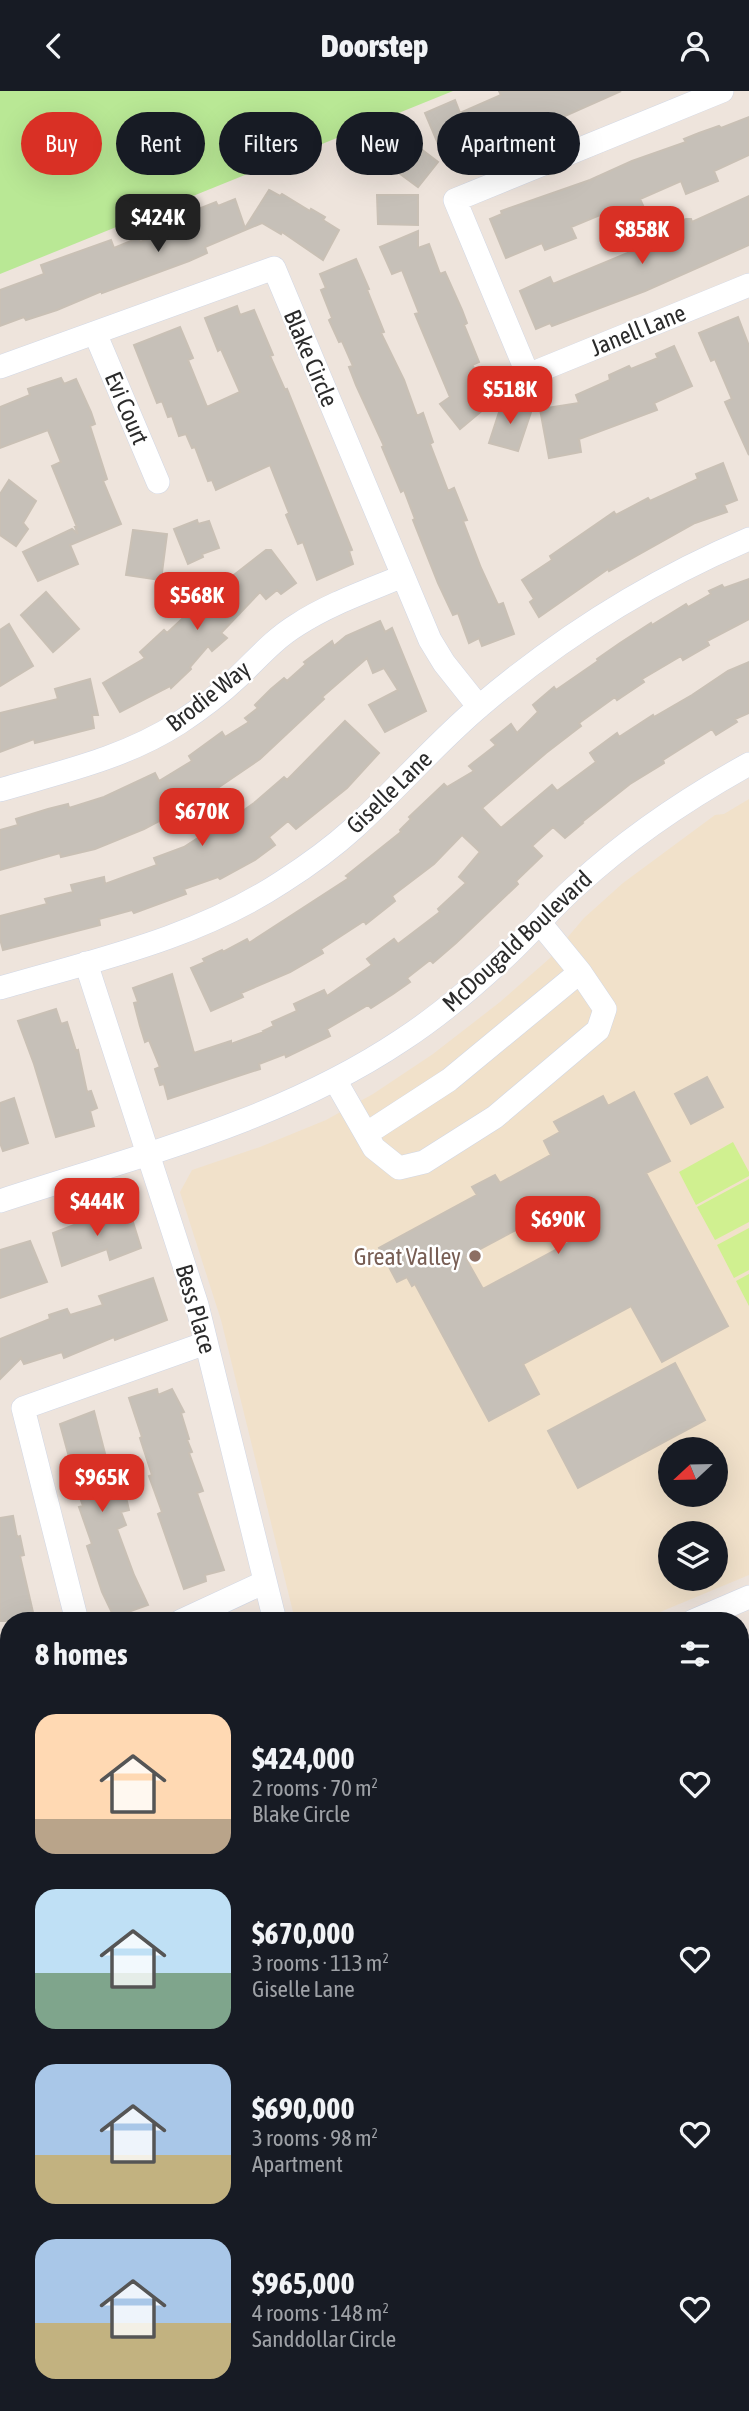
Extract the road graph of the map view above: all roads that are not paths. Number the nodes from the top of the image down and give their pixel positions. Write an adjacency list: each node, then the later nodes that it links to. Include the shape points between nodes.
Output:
1 (722, 91): 2 (street, Janell Lane, via 455,200 528,375)
2 (749, 285)
3 (96, 333): 4 (street, Blake Circle); 5 (street, Evi Court); 7 (street, Blake Circle, via 274,268)
4 (0, 367)
5 (158, 482)
6 (749, 539): 8 (street, Giselle Lane, via 663,579 615,608)
7 (403, 576): 8 (street, Blake Circle, via 444,663); 10 (street, Brodie Way, via 296,625 209,702 142,744)
8 (480, 706): 12 (street, Giselle Lane, via 353,828 280,884 199,926)
9 (749, 764): 11 (street, McDougald Boulevard, via 706,787 639,834 574,887)
10 (0, 790)
11 (540, 923): 13 (street); 15 (street, McDougald Boulevard, via 439,1014)
12 (86, 963): 14 (street, Giselle Lane); 17 (street, Bess Place)
13 (580, 972): 16 (street, via 449,1080); 16 (street, via 604,1009 598,1030 495,1117 425,1162 399,1168 374,1148)
14 (0, 988)
15 (335, 1080): 16 (street); 17 (street, McDougald Boulevard, via 242,1122)
16 (366, 1134)
17 (148, 1153): 18 (street, McDougald Boulevard); 19 (street, Bess Place)
18 (0, 1201)
19 (206, 1343): 20 (street, Bess Place); 22 (street, via 23,1408)
20 (265, 1582): 23 (street); 24 (street, Bess Place)
21 (749, 1597): 25 (street)
22 (75, 1612)
23 (200, 1612)
24 (273, 1612)
25 (714, 1612)

